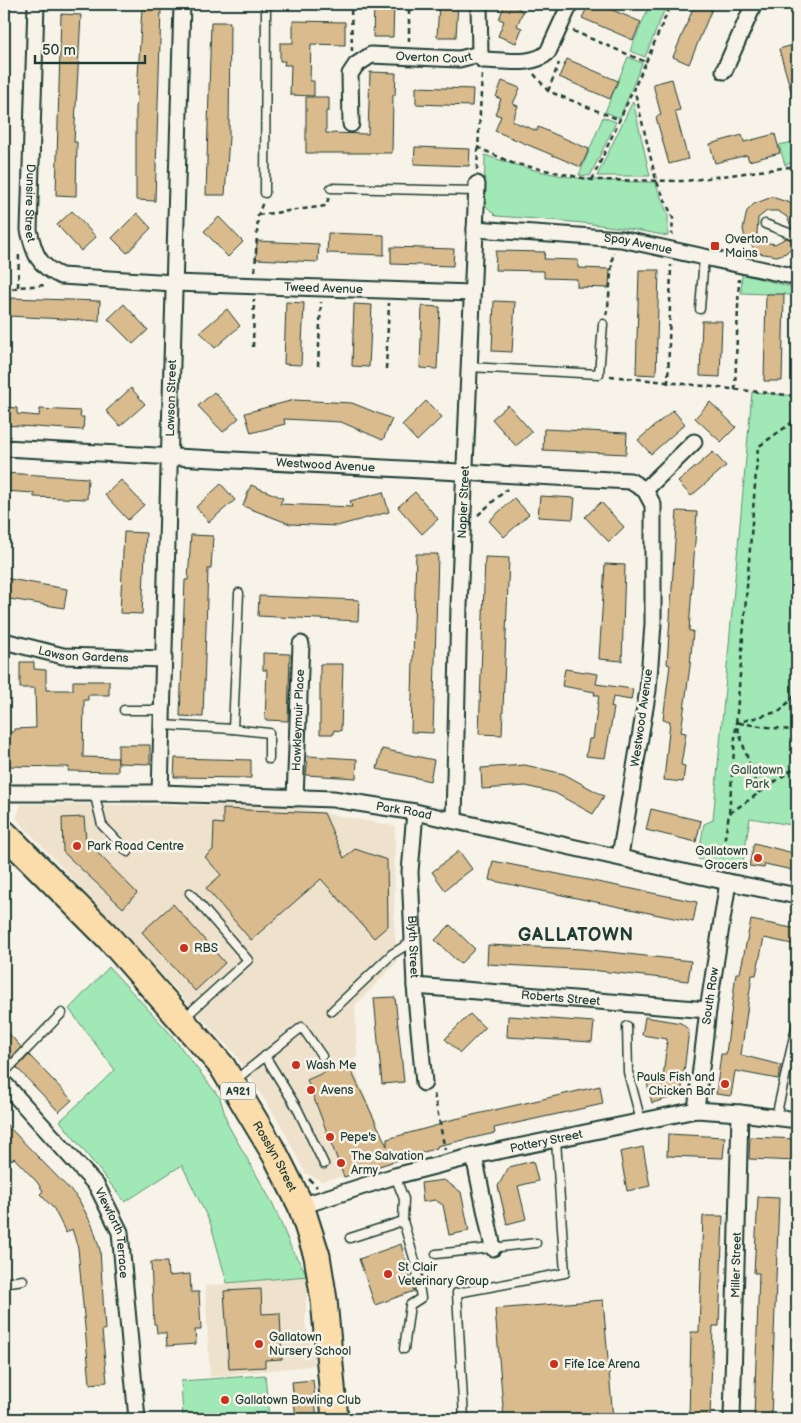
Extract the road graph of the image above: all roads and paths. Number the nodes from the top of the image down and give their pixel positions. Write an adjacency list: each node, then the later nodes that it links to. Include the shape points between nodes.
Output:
1 (36, 4): 35 (street, Dunsire Street, via 29,230 34,250 46,269)
2 (182, 4): 37 (street, Lawson Street)
3 (266, 4): 4 (path); 26 (lane)
4 (347, 4): 15 (path, via 351,4 351,47)
5 (409, 4): 11 (path)
6 (479, 4): 12 (street)
7 (570, 4): 10 (street, Overton Court)
8 (671, 4): 14 (path)
9 (754, 4): 16 (street)
10 (560, 25): 13 (street, Overton Court, via 542,58); 14 (path)
11 (408, 57): 12 (street, Overton Court); 15 (street, Overton Court, via 371,55)
12 (482, 57): 13 (street, Overton Court); 20 (path)
13 (524, 61): 18 (path, via 548,91)
14 (646, 62): 17 (path)
15 (356, 64): 19 (street, via 350,74)
16 (724, 71)
17 (634, 88): 18 (path); 23 (path)
18 (620, 120): 22 (path)
19 (351, 124)
20 (477, 147): 22 (path, via 512,163); 25 (path)
21 (797, 166): 23 (path, via 685,181)
22 (592, 180): 23 (path)
23 (656, 180): 32 (path, via 673,218)
24 (331, 188): 25 (lane); 27 (path, via 326,206)
25 (476, 188): 29 (street, Napier Street)
26 (265, 193): 27 (path)
27 (258, 215): 38 (path)
28 (766, 224): 30 (lane)
29 (475, 229): 31 (street, Spay Avenue); 42 (street, Napier Street)
30 (797, 236)
31 (614, 239): 32 (street, Spay Avenue); 44 (path, via 608,307)
32 (672, 250): 33 (street, Spay Avenue); 50 (path)
33 (704, 257): 34 (street, Spay Avenue); 43 (lane)
34 (740, 265): 36 (street, Spay Avenue); 51 (path)
35 (61, 276): 37 (street); 41 (path, via 50,285 18,286)
36 (797, 277)
37 (174, 283): 38 (street, Tweed Avenue); 56 (street, Lawson Street)
38 (254, 286): 39 (street, Tweed Avenue); 45 (path)
39 (322, 288): 40 (street, Tweed Avenue); 46 (path)
40 (390, 290): 42 (street, Tweed Avenue); 48 (path)
41 (4, 293)
42 (472, 293): 47 (street, Napier Street)
43 (700, 309)
44 (603, 324): 49 (lane)
45 (253, 347)
46 (318, 366)
47 (469, 367): 49 (lane); 57 (street, Napier Street)
48 (386, 369)
49 (599, 374): 50 (path)
50 (668, 384): 51 (path)
51 (735, 390): 52 (path)
52 (797, 396)
53 (797, 419): 68 (path, via 758,447)
54 (694, 442): 59 (street)
55 (4, 448): 56 (street, Westwood Avenue)
56 (168, 456): 57 (street, Westwood Avenue); 64 (street, Lawson Street)
57 (464, 472): 58 (street, Westwood Avenue); 60 (street, Napier Street)
58 (523, 475): 59 (street, Westwood Avenue, via 630,481); 60 (path)
59 (645, 490): 83 (street, Westwood Avenue, via 653,505 652,633 648,690)
60 (462, 530): 80 (street, Napier Street)
61 (239, 593): 69 (lane)
62 (4, 641): 64 (street, Lawson Gardens, via 63,656)
63 (301, 644): 77 (street, Hawkleymuir Place)
64 (164, 659): 67 (street, Lawson Street)
65 (797, 693): 68 (path, via 780,711)
66 (124, 710): 67 (lane)
67 (162, 717): 69 (lane); 75 (street, Lawson Street)
68 (736, 723): 70 (path); 76 (path); 79 (path)
69 (233, 730): 71 (lane, via 269,733)
70 (797, 731)
71 (269, 759)
72 (797, 766): 76 (path)
73 (94, 792): 74 (street, Park Road); 75 (street, Park Road); 82 (lane, via 102,825)
74 (4, 793)
75 (160, 793): 77 (street, Park Road)
76 (759, 793): 79 (path)
77 (295, 798): 78 (street, Park Road, via 333,799)
78 (415, 812): 80 (street, Park Road); 87 (street, Blyth Street, via 410,872)
79 (729, 814): 84 (path)
80 (454, 820): 83 (street, Park Road)
81 (4, 833): 92 (main road, Rosslyn Street / A921, via 108,937)
82 (128, 852)
83 (620, 856): 84 (street, Park Road)
84 (723, 881): 86 (street, Park Road); 89 (street, South Row)
85 (190, 893): 92 (lane, via 248,960)
86 (797, 896)
87 (413, 941): 88 (street, Blyth Street); 90 (lane, via 392,954)
88 (415, 986): 89 (street, Roberts Street); 100 (street, Blyth Street)
89 (708, 1010): 101 (street, South Row)
90 (332, 1011)
91 (62, 1014): 97 (lane)
92 (181, 1021): 98 (main road, Rosslyn Street / A921, via 222,1066)
93 (797, 1023): 103 (lane)
94 (627, 1026): 105 (lane, via 628,1072)
95 (265, 1056): 96 (lane, via 302,1027); 98 (lane); 109 (lane, via 297,1108)
96 (322, 1056)
97 (4, 1073)
98 (232, 1082): 111 (main road, Rosslyn Street / A921)
99 (4, 1083): 120 (street, Viewforth Terrace, via 97,1186 120,1232)
100 (424, 1083): 108 (path, via 433,1088)
101 (696, 1110): 102 (street, Pottery Street); 105 (street, Pottery Street)
102 (740, 1113): 103 (street, Pottery Street); 123 (street, Miller Street)
103 (776, 1117): 104 (street, Pottery Street)
104 (797, 1120)
105 (641, 1121): 106 (street, Pottery Street)
106 (556, 1140): 107 (street, Pottery Street); 122 (lane, via 565,1273 457,1293)
107 (474, 1156): 108 (street, Pottery Street); 115 (street)
108 (447, 1163): 110 (street, Pottery Street)
109 (324, 1164)
110 (395, 1176): 111 (street, Pottery Street); 112 (lane, via 404,1199)
111 (301, 1206): 121 (main road, Rosslyn Street / A921, via 317,1256)
112 (403, 1221): 113 (lane); 119 (lane, via 416,1265 421,1298 410,1305)
113 (350, 1238)
114 (536, 1243): 115 (lane)
115 (493, 1248): 116 (lane)
116 (436, 1254)
117 (23, 1280): 118 (lane)
118 (4, 1283)
119 (404, 1349)
120 (137, 1419)
121 (335, 1419)
122 (464, 1419)
123 (732, 1419)

